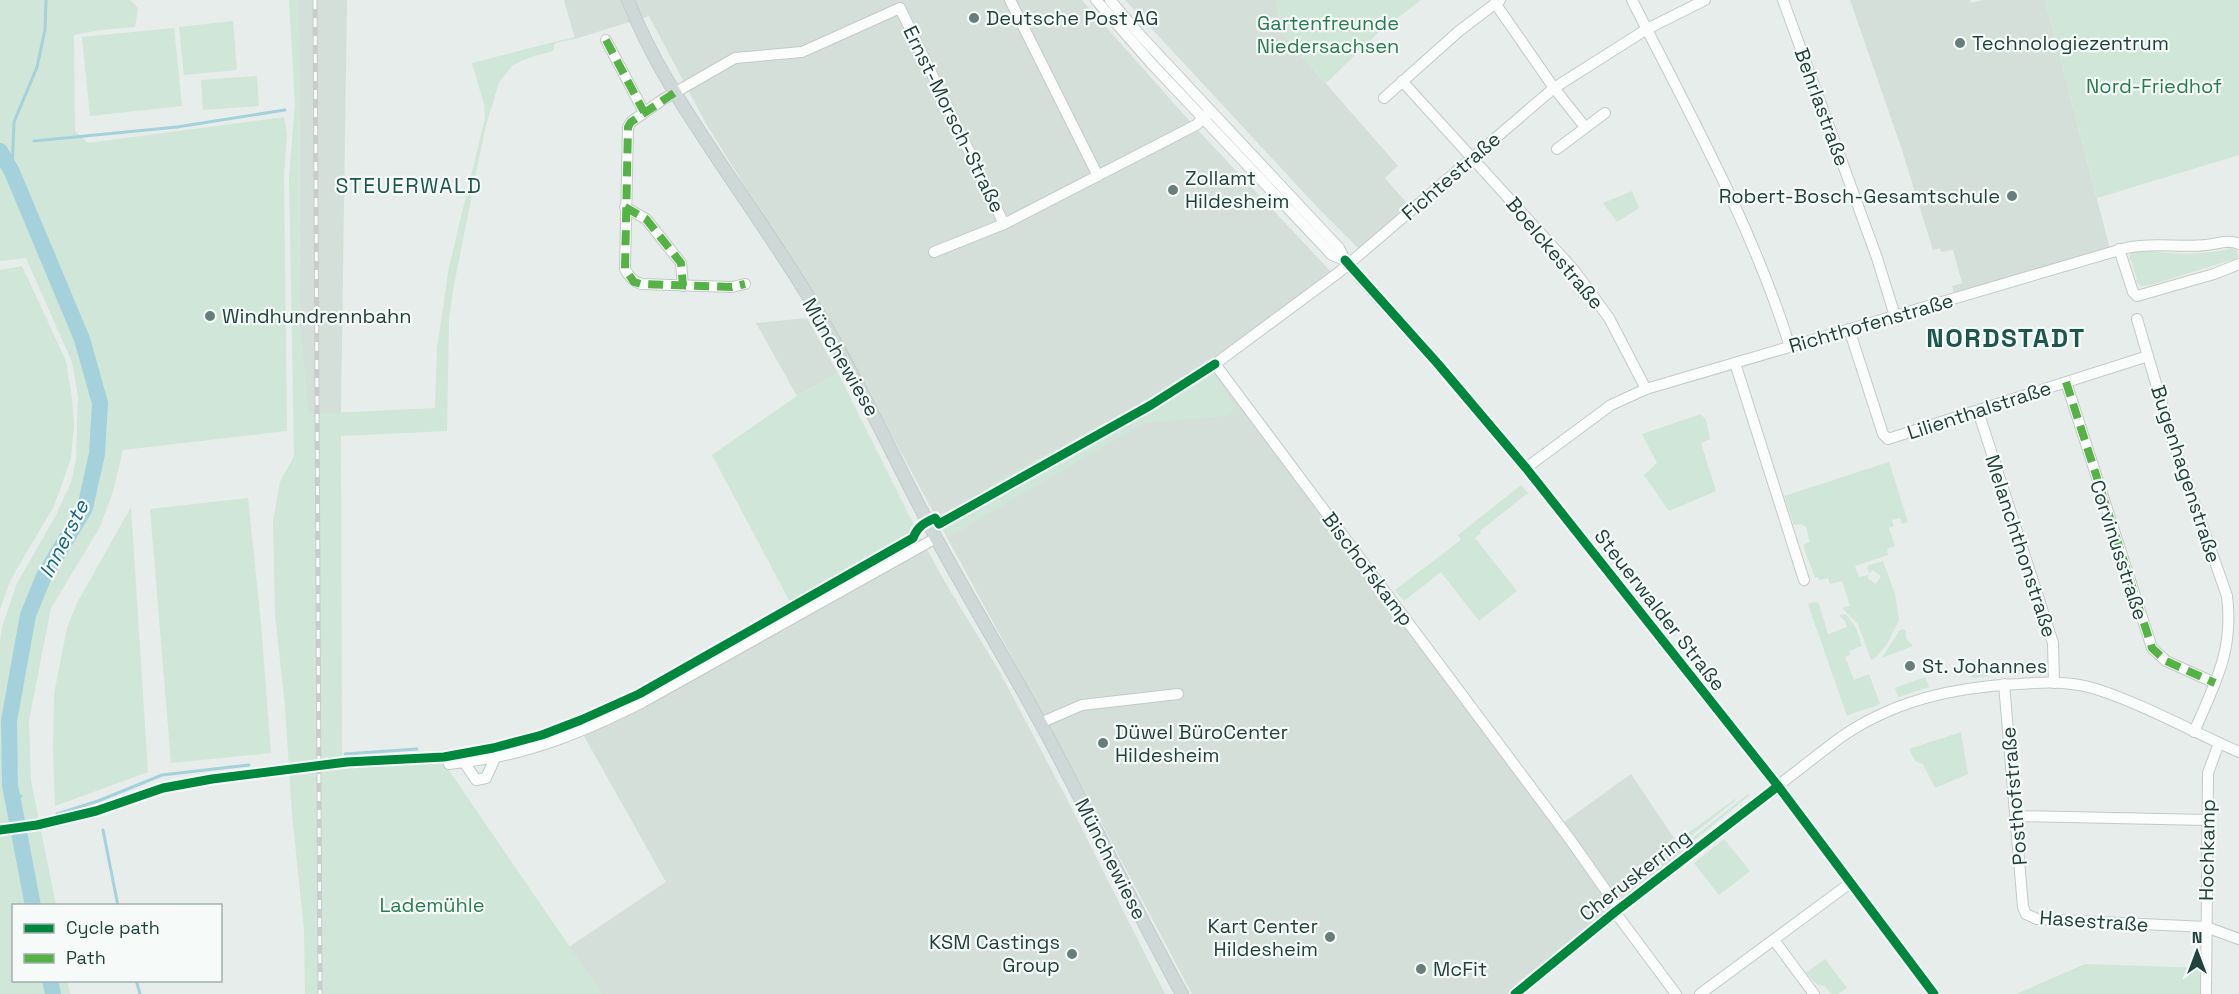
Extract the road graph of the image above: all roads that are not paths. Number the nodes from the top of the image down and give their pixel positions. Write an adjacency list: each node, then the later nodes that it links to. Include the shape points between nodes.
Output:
1 (628, 0): 14 (main road, Münchewiese)
2 (1010, 0): 22 (street)
3 (1096, 0): 18 (street, Steuerwalder Straße)
4 (1110, 0): 18 (street, Steuerwalder Straße)
5 (1632, 0): 10 (street)
6 (1704, 0): 10 (street, Fichtestraße)
7 (1783, 0): 32 (street, Behrlastraße)
8 (1498, 2): 12 (street); 13 (street)
9 (901, 4): 14 (street, Ernst-Morsch-Straße, via 802,52 735,58); 24 (street, Ernst-Morsch-Straße)
10 (1647, 29): 13 (street, Fichtestraße); 35 (street, via 1744,222)
11 (606, 40): 16 (street)
12 (1402, 81): 15 (street); 21 (street, Boelckestraße)
13 (1554, 88): 19 (street); 21 (street, Fichtestraße)
14 (674, 93): 16 (street, Ernst-Morsch-Straße); 42 (main road, Münchewiese, via 819,315)
15 (1384, 98)
16 (644, 112): 23 (street, via 628,127)
17 (1605, 113): 19 (street)
18 (1207, 115): 22 (street, via 1196,125); 28 (street, Steuerwalder Straße, via 1332,255)
19 (1586, 127): 20 (street)
20 (1557, 149)
21 (1472, 156): 28 (street, Fichtestraße); 39 (street, Boelckestraße, via 1591,291)
22 (1098, 176): 24 (street)
23 (625, 207): 31 (street, via 646,219 681,263); 31 (street, via 628,276 642,284)
24 (1004, 224): 27 (street)
25 (2239, 244): 26 (street, Richthofenstraße)
26 (2119, 249): 29 (street, via 2133,292 2138,296); 32 (street, Richthofenstraße)
27 (934, 252)
28 (1347, 262): 41 (street, Steuerwalder Straße); 60 (street, Bischofskamp, via 1215,364 1569,838)
29 (2239, 264)
30 (745, 284): 31 (street)
31 (683, 286)
32 (1895, 316): 34 (street, Richthofenstraße)
33 (2137, 319): 36 (street, Bugenhagenstraße)
34 (1849, 329): 35 (street, Richthofenstraße); 40 (street, Lilienthalstraße, via 1885,438)
35 (1790, 347): 37 (street, Richthofenstraße)
36 (2148, 356): 38 (street, Lilienthalstraße); 45 (street, Bugenhagenstraße, via 2175,448 2227,596 2229,637)
37 (1735, 363): 39 (street, Richthofenstraße); 43 (street)
38 (2066, 382): 40 (street, Lilienthalstraße); 45 (street, Corvinusstraße, via 2152,648 2166,662)
39 (1646, 389): 41 (street, Richthofenstraße, via 1611,405)
40 (1978, 411): 44 (street, Melanchthonstraße, via 2053,643)
41 (1526, 468): 55 (street, Steuerwalder Straße)
42 (936, 538): 48 (main road, Münchewiese); 52 (street, via 643,702 548,744)
43 (1804, 580)
44 (2054, 683): 46 (street, Cheruskerring); 49 (street, Cheruskerring, via 2096,689)
45 (2215, 683): 49 (street, Bugenhagenstraße)
46 (2004, 684): 55 (street, Cheruskerring, via 1935,694 1892,709 1845,734); 56 (street, Posthofstraße)
47 (1178, 693): 48 (street, via 1082,705)
48 (1040, 723): 65 (main road, Münchewiese)
49 (2194, 732): 50 (street, Cheruskerring)
50 (2219, 743): 51 (street, Cheruskerring); 57 (street, Hochkamp, via 2208,773)
51 (2239, 752)
52 (495, 758): 53 (street); 53 (street, via 486,778 476,780)
53 (464, 762): 54 (street)
54 (449, 764)
55 (1778, 786): 58 (street, Steuerwalder Straße); 60 (street, Cheruskerring)
56 (2016, 816): 57 (street); 59 (street, Posthofstraße)
57 (2206, 820): 61 (street, Hochkamp)
58 (1850, 884): 63 (street); 69 (street, Steuerwalder Straße)
59 (2023, 907): 61 (street, Hasestraße, via 2029,916 2037,918)
60 (1617, 911): 64 (street, Cheruskerring); 66 (street, Bischofskamp)
61 (2206, 927): 62 (street, Hasestraße); 70 (street, Hochkamp)
62 (2239, 939)
63 (1774, 940): 67 (street); 68 (street)
64 (1518, 993)
65 (1182, 994)
66 (1676, 994)
67 (1700, 994)
68 (1814, 994)
69 (1934, 994)
70 (2206, 994)

